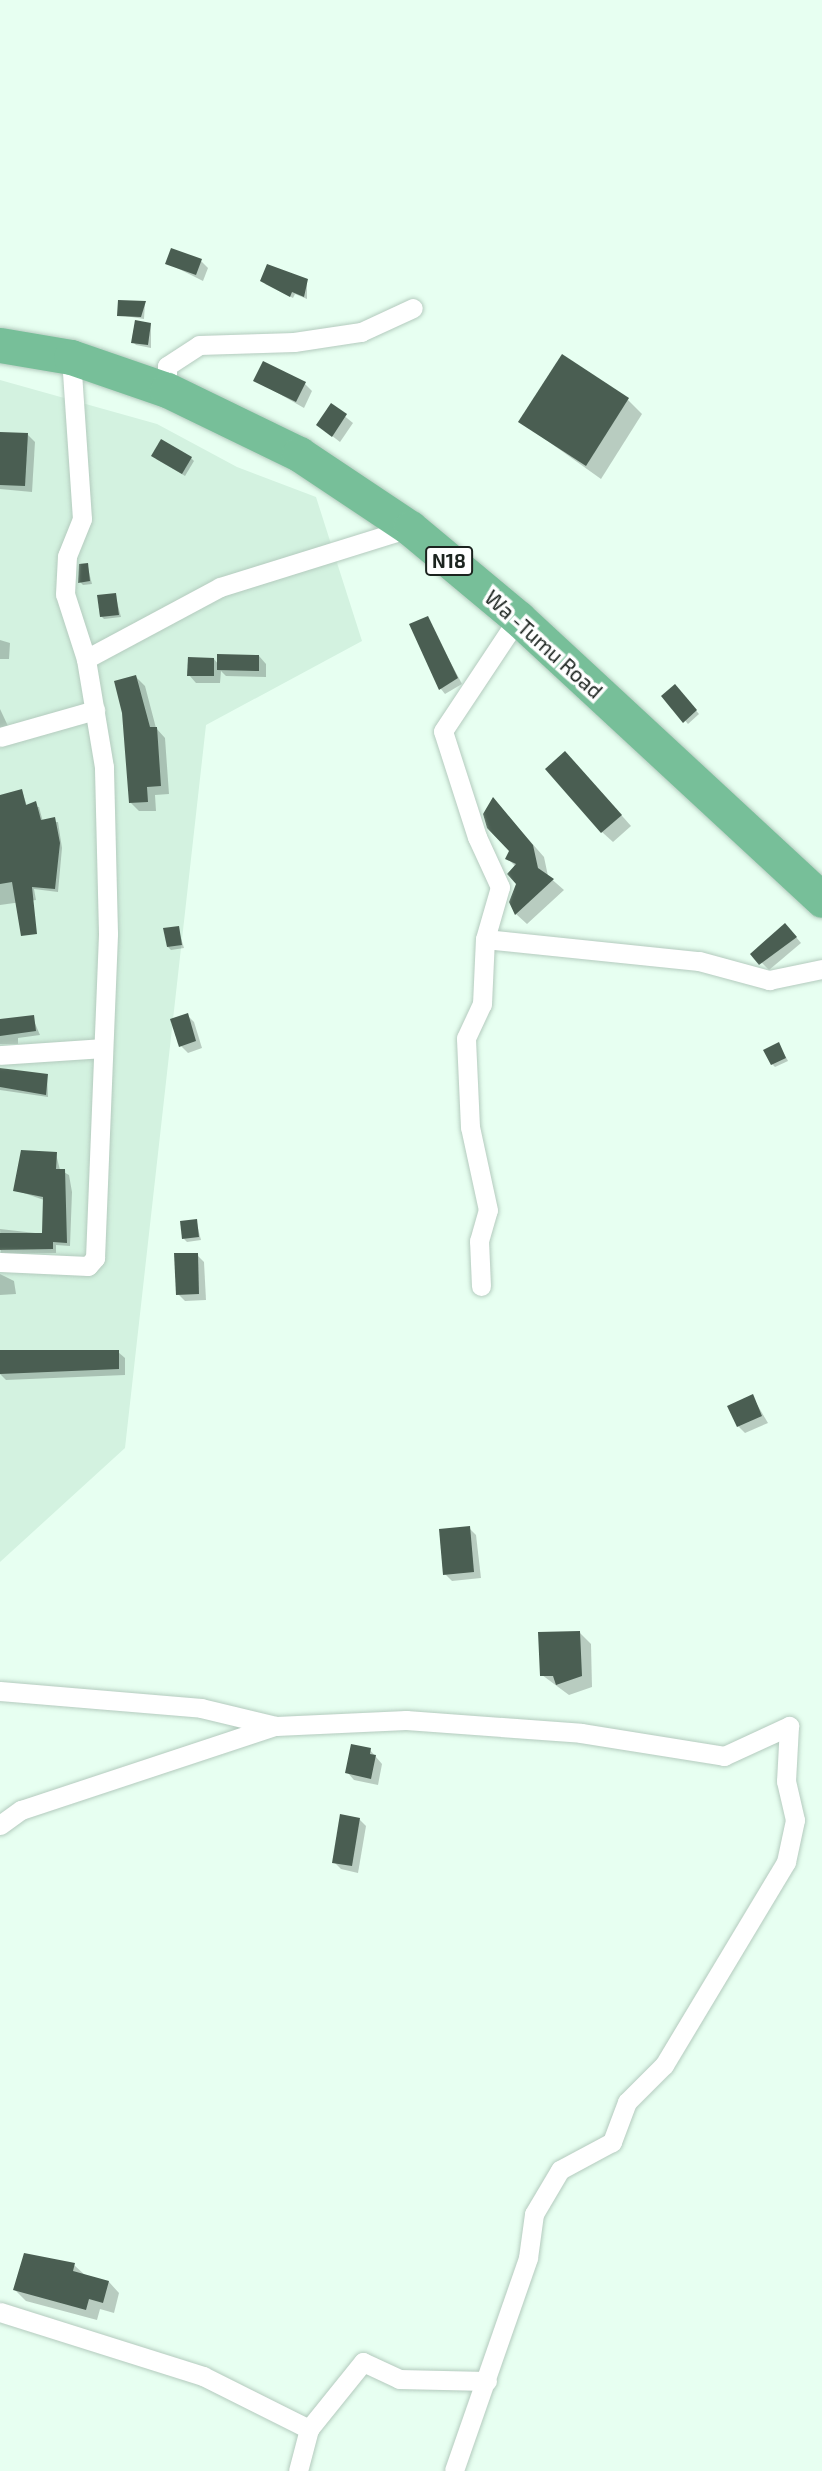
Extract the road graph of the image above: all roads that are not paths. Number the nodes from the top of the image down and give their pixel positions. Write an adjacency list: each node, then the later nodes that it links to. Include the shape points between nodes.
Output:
1 (413, 308): 4 (street, via 361,332 294,342 199,345 167,366)
2 (0, 345): 3 (highway, Wa -Tumu Road / N18)
3 (71, 357): 4 (highway, Wa -Tumu Road / N18); 7 (street, via 82,526 67,556 64,580)
4 (167, 390): 5 (highway, Wa -Tumu Road / N18, via 299,454)
5 (410, 528): 6 (highway, Wa -Tumu Road / N18); 7 (street, via 220,587)
6 (518, 618): 10 (highway, Wa -Tumu Road / N18); 11 (street, via 443,731 477,836 500,887)
7 (86, 659): 8 (street)
8 (95, 710): 9 (street); 13 (street, via 104,767 107,874)
9 (0, 737)
10 (822, 900)
11 (485, 939): 12 (street, via 687,959 769,980); 16 (street, via 482,1004 466,1038 470,1127 488,1210 480,1241)
12 (822, 969)
13 (102, 1048): 14 (street); 15 (street, via 93,1264)
14 (0, 1055)
15 (0, 1262)
16 (481, 1286)
17 (0, 1691): 18 (street, via 201,1707)
18 (276, 1726): 19 (street, via 21,1810); 21 (street, via 406,1720 582,1733 724,1756 789,1726 786,1781 795,1820 786,1862 664,2066 627,2102 612,2143 560,2171 534,2214 528,2258)
19 (0, 1825)
20 (0, 2312): 22 (street, via 203,2376)
21 (487, 2381): 22 (street, via 399,2379 363,2362); 24 (street)
22 (309, 2429): 23 (street)
23 (298, 2471)
24 (454, 2471)

